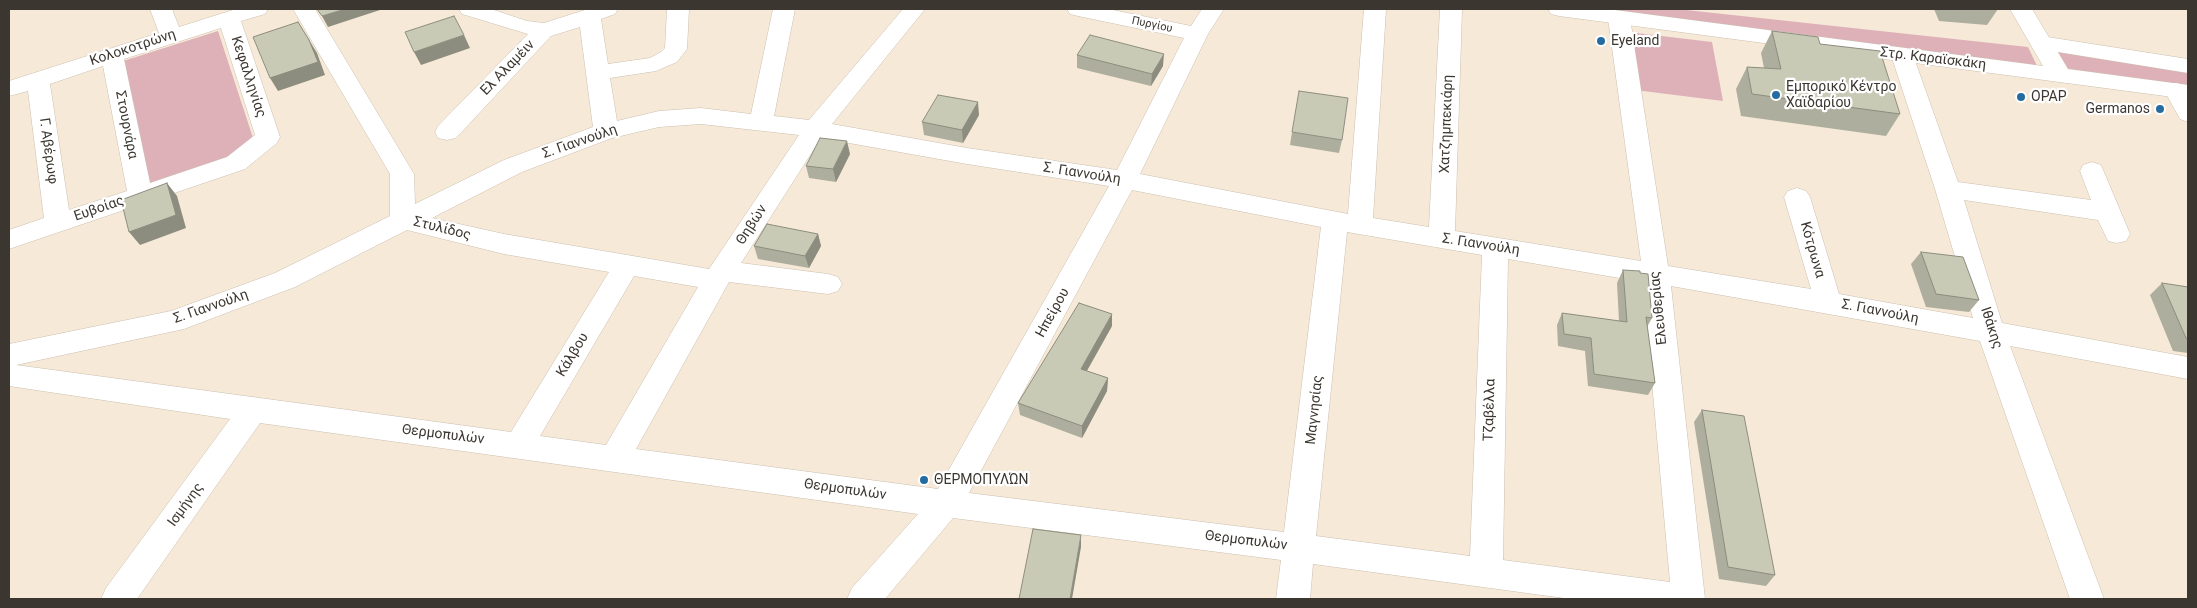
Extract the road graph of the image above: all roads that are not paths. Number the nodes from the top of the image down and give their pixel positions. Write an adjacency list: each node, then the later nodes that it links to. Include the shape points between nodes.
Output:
1 (162, 9): 19 (street)
2 (257, 9): 15 (street, Κολοκοτρώνη)
3 (304, 9): 40 (street, Στυλίδος, via 402,174)
4 (470, 9): 17 (street, via 524,27)
5 (678, 9): 24 (street, via 676,49 669,57 656,64)
6 (784, 9): 30 (street)
7 (914, 9): 31 (street, Θηβών)
8 (1078, 9): 18 (street, Πυργίου)
9 (1213, 9): 18 (street, Ηπείρου)
10 (1375, 9): 42 (street, Μαγνησίας)
11 (1451, 9): 43 (street, Χατζημπεκιάρη)
12 (1559, 9): 16 (street, Στρ. Καραϊσκάκη)
13 (2021, 9): 20 (street)
14 (598, 12): 17 (street, Ελ Αλαμέιν); 24 (street)
15 (229, 18): 19 (street, Κολοκοτρώνη); 34 (street, Κεφαλληνίας)
16 (1619, 18): 22 (street, Στρ. Καραϊσκάκη); 47 (street, Ελευθερίας)
17 (544, 30): 33 (street, Ελ Αλαμέιν)
18 (1197, 34): 36 (street, Ηπείρου)
19 (171, 36): 21 (street, Κολοκοτρώνη)
20 (2041, 43): 23 (street); 25 (street)
21 (112, 55): 26 (street, Κολοκοτρώνη); 38 (street, Στουρνάρα)
22 (1902, 55): 25 (street, Στρ. Καραϊσκάκη); 37 (street, Ιθάκης)
23 (2188, 66)
24 (597, 73): 32 (street)
25 (2060, 75): 28 (street, Στρ. Καραϊσκάκη)
26 (38, 79): 27 (street, Κολοκοτρώνη); 41 (street, Γ. Αβέρωφ)
27 (9, 89)
28 (2182, 91): 29 (street)
29 (2188, 114)
30 (761, 122): 31 (street, Σ. Γιαννούλη); 32 (street, Σ. Γιαννούλη, via 701,116 659,119)
31 (815, 129): 36 (street, Σ. Γιαννούλη); 48 (street, Θηβών)
32 (606, 131): 40 (street, Σ. Γιαννούλη, via 513,166)
33 (447, 132)
34 (268, 137): 38 (street, Ευβοίας, via 236,163)
35 (2092, 171): 37 (street, via 2113,223)
36 (1125, 180): 42 (street, Σ. Γιαννούλη); 58 (street, Ηπείρου)
37 (1948, 189): 51 (street, Ιθάκης)
38 (140, 195): 41 (street, Ευβοίας)
39 (1797, 197): 50 (street, Κότρωνα)
40 (403, 220): 46 (street, Στυλίδος, via 504,244); 52 (street, Σ. Γιαννούλη, via 285,280 174,320)
41 (58, 223): 44 (street, Ευβοίας)
42 (1347, 223): 43 (street, Σ. Γιαννούλη); 59 (street, Μαγνησίας)
43 (1442, 239): 45 (street, Σ. Γιαννούλη)
44 (9, 240)
45 (1495, 247): 47 (street, Σ. Γιαννούλη); 60 (street, Τζαβέλλα)
46 (626, 265): 48 (street, Στυλίδος); 56 (street, Κάλβου)
47 (1656, 273): 50 (street, Σ. Γιαννούλη); 66 (street, Ελευθερίας)
48 (719, 275): 49 (street, Στυλίδος); 57 (street, Θηβών)
49 (828, 284)
50 (1828, 302): 51 (street, Σ. Γιαννούλη)
51 (1992, 333): 53 (street, Σ. Γιαννούλη); 67 (street, Ιθάκης)
52 (9, 356)
53 (2188, 368)
54 (9, 375): 55 (street, Θερμοπυλών)
55 (253, 410): 56 (street, Θερμοπυλών); 62 (street, Ισμήνης)
56 (519, 445): 57 (street, Θερμοπυλών)
57 (615, 458): 58 (street, Θερμοπυλών)
58 (946, 504): 59 (street, Θερμοπυλών); 63 (street, Ηπείρου)
59 (1300, 548): 60 (street, Θερμοπυλών); 64 (street, Μαγνησίας)
60 (1486, 573): 61 (street, Θερμοπυλών)
61 (1573, 591): 65 (street, Θερμοπυλών)
62 (118, 599)
63 (864, 599)
64 (1293, 599)
65 (1681, 599)
66 (1688, 599)
67 (2086, 599)

